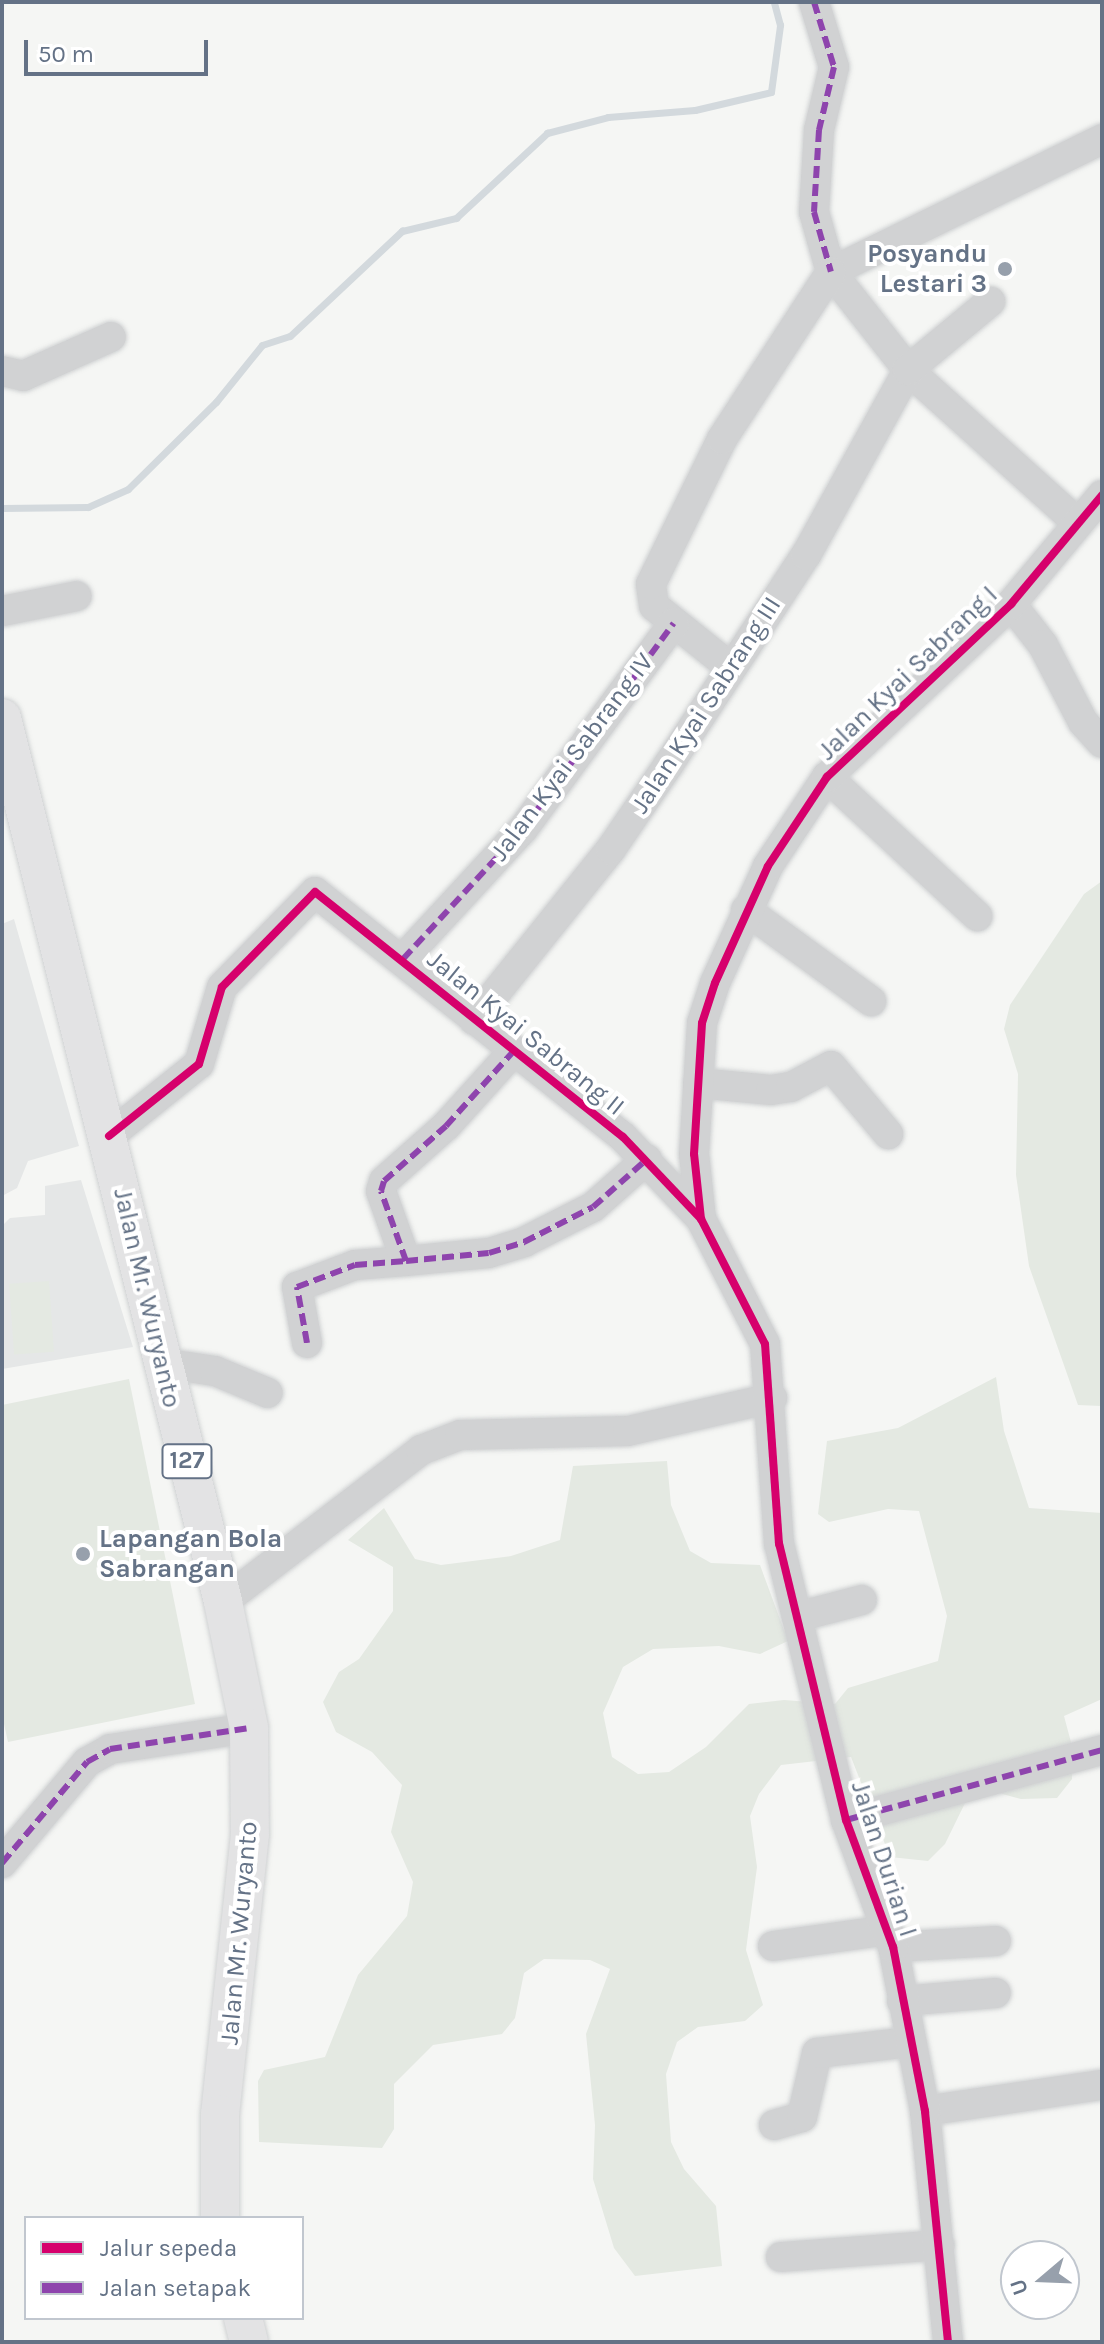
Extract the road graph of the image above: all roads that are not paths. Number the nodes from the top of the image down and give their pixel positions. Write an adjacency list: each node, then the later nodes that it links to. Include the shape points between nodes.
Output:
1 (814, 2): 3 (street, via 834,67 819,130 814,212)
2 (1102, 139): 3 (street)
3 (831, 272): 6 (street); 13 (street, via 722,439 651,584 654,606)
4 (990, 302): 6 (street)
5 (111, 337): 7 (street, via 23,376)
6 (908, 370): 9 (street); 14 (street, Jalan Kyai Sabrang III, via 806,555)
7 (2, 371)
8 (1102, 495): 9 (street, Jalan Kyai Sabrang I)
9 (1078, 523): 11 (street, Jalan Kyai Sabrang I)
10 (77, 596): 12 (street)
11 (1011, 604): 16 (street, via 1043,645 1083,722); 17 (street, Jalan Kyai Sabrang I)
12 (2, 611)
13 (674, 623): 14 (street); 20 (street, Jalan Kyai Sabrang IV, via 523,829)
14 (730, 667): 22 (street, Jalan Kyai Sabrang III, via 611,849)
15 (2, 718): 26 (main road, Jalan Mr. Wuryanto / 127)
16 (1102, 743)
17 (827, 777): 18 (street, Jalan Kyai Sabrang I, via 768,866); 19 (street)
18 (746, 910): 21 (street); 24 (street, Jalan Kyai Sabrang I, via 702,1023)
19 (977, 916)
20 (403, 959): 22 (street, Jalan Kyai Sabrang II); 26 (street, Jalan Kyai Sabrang II, via 315,892 222,987 199,1064)
21 (871, 1001)
22 (474, 1020): 23 (street, Jalan Kyai Sabrang II)
23 (512, 1053): 27 (street, Jalan Kyai Sabrang II); 29 (street, via 446,1126 384,1181 381,1191)
24 (698, 1083): 25 (street, via 781,1089 831,1066); 28 (street, Jalan Kyai Sabrang I, via 694,1154)
25 (888, 1134)
26 (109, 1136): 32 (main road, Jalan Mr. Wuryanto / 127)
27 (647, 1159): 28 (street, Jalan Kyai Sabrang II); 29 (street, via 593,1207 524,1242 489,1253)
28 (701, 1219): 31 (street, Jalan Kyai Sabrang I)
29 (406, 1261): 30 (street, via 355,1265 297,1287)
30 (307, 1343)
31 (765, 1344): 34 (street, Jalan Durian I)
32 (162, 1363): 33 (street, via 215,1371); 36 (main road, Jalan Mr. Wuryanto / 127)
33 (268, 1393)
34 (772, 1398): 36 (street, via 628,1431 460,1435 421,1450); 37 (street, Jalan Durian I, via 779,1544)
35 (862, 1600): 37 (street)
36 (223, 1602): 38 (main road, Jalan Mr. Wuryanto / 127)
37 (797, 1617): 40 (street, Jalan Durian I)
38 (249, 1728): 41 (street, via 110,1749 87,1762); 51 (main road, Jalan Mr. Wuryanto / 127, via 250,1834 220,2114)
39 (1102, 1750): 40 (street)
40 (846, 1820): 42 (street, Jalan Durian I)
41 (2, 1863)
42 (890, 1938): 43 (street); 44 (street); 46 (street, Jalan Durian I)
43 (996, 1941)
44 (773, 1946)
45 (996, 1993): 46 (street)
46 (902, 2001): 47 (street, Jalan Durian I)
47 (909, 2042): 49 (street, Jalan Durian I); 50 (street, via 817,2053 802,2117)
48 (1102, 2085): 49 (street)
49 (925, 2111): 52 (street, Jalan Durian I)
50 (774, 2125)
51 (220, 2216)
52 (940, 2245): 53 (street); 56 (street, Jalan Durian I)
53 (781, 2257)
54 (244, 2320): 55 (main road)
55 (249, 2342)
56 (948, 2342)

